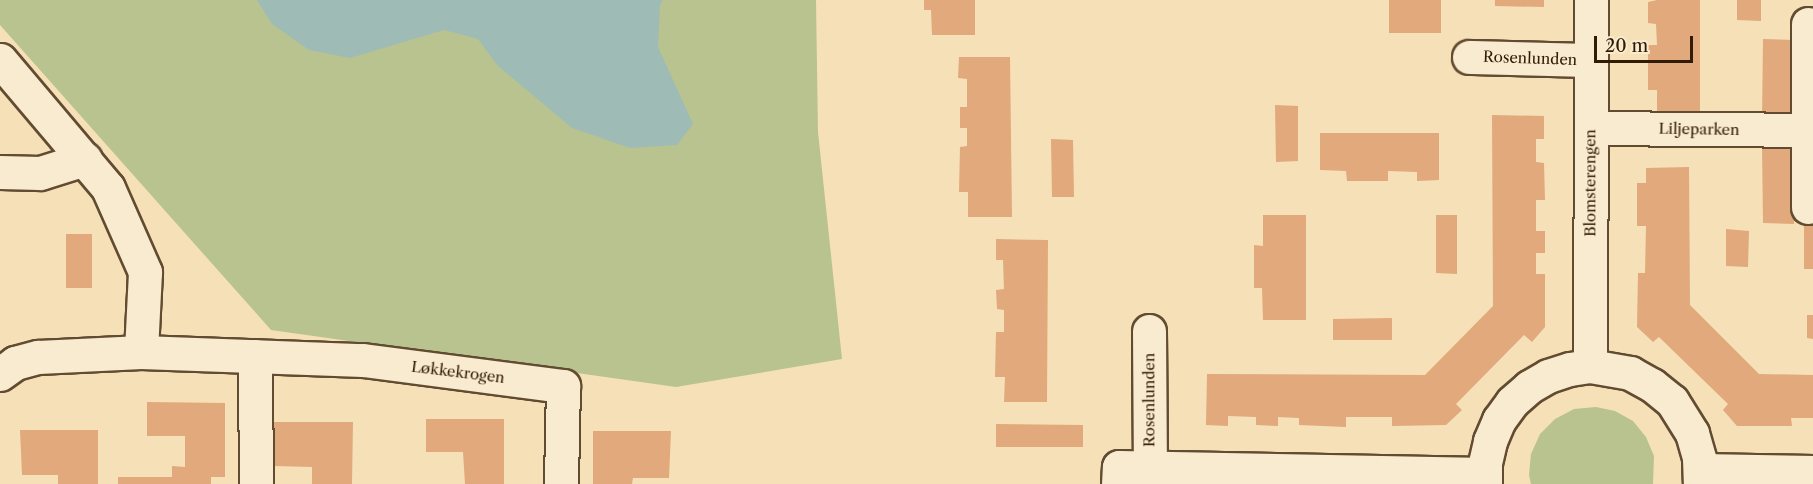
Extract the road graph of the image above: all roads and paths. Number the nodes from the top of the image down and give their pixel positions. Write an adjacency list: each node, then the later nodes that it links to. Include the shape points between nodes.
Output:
1 (1591, 0): 5 (street, Blomsterengen)
2 (1808, 24): 7 (street)
3 (1469, 57): 5 (street, Rosenlunden)
4 (0, 60): 8 (street)
5 (1591, 60): 6 (street, Blomsterengen)
6 (1591, 128): 7 (street, Liljeparken); 14 (street, Blomsterengen)
7 (1808, 130): 10 (street)
8 (85, 159): 9 (street, via 40,173); 12 (street, via 108,188 145,272)
9 (0, 172)
10 (1808, 207)
11 (1149, 331): 17 (street, Rosenlunden)
12 (141, 352): 13 (street, Løkkekrogen); 15 (street, Løkkekrogen, via 38,357 15,363)
13 (255, 356): 20 (street); 21 (street, Løkkekrogen, via 363,360 563,386)
14 (1590, 366): 18 (street, via 1630,373 1663,392 1687,422 1696,445); 19 (street, via 1548,376 1512,402 1490,441)
15 (0, 374)
16 (1813, 472): 18 (street)
17 (1129, 473): 19 (street)
18 (1700, 477)
19 (1485, 479)
20 (256, 484)
21 (561, 484)

